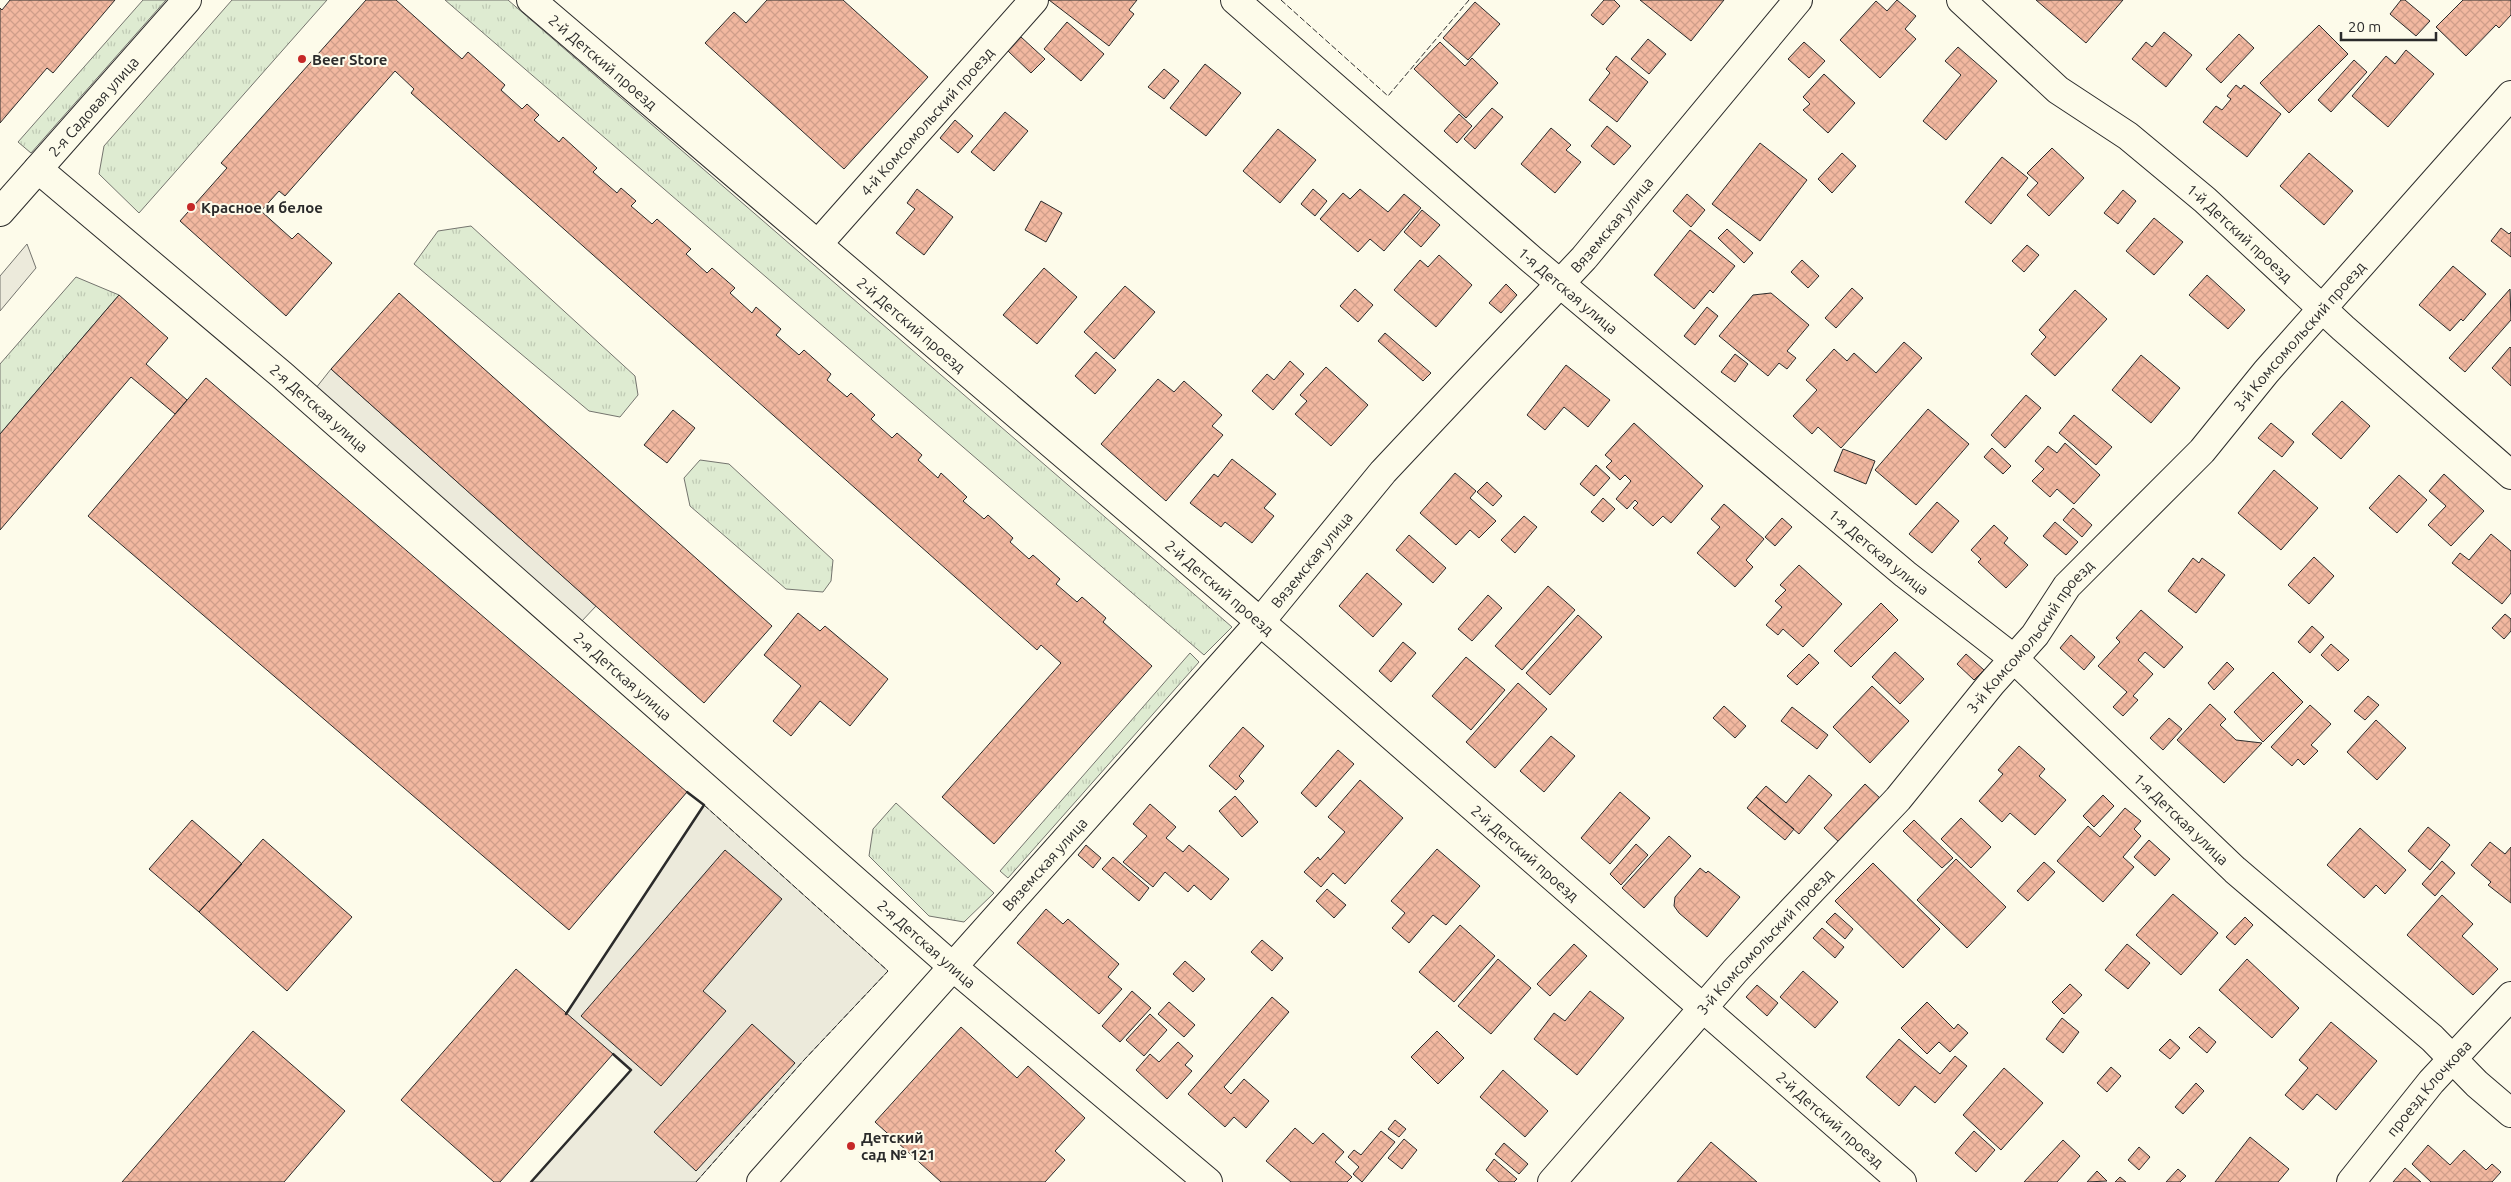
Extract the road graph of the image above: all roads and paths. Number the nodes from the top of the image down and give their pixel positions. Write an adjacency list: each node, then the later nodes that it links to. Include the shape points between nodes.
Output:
1 (187, 0): 8 (street, 2-я Садовая улица)
2 (531, 0): 10 (street, 2-й Детский проезд)
3 (1034, 0): 10 (street, 4-й Комсомольский проезд)
4 (1235, 0): 11 (street, 1-я Детская улица)
5 (1798, 0): 11 (street, Вяземская улица, via 1584,258)
6 (1962, 0): 12 (street, 1-й Детский проезд, via 2058,90 2128,136 2205,200)
7 (2511, 95): 12 (street, 3-й Комсомольский проезд)
8 (38, 169): 9 (street, 2-я Садовая улица); 16 (street, 2-я Детская улица, via 282,375)
9 (0, 212)
10 (818, 244): 14 (street, 2-й Детский проезд)
11 (1560, 282): 14 (street, Вяземская улица, via 1383,472); 15 (street, 1-я Детская улица, via 1905,574)
12 (2324, 309): 13 (street, 1-й Детский проезд); 15 (street, 3-й Комсомольский проезд, via 2266,372 2202,452 2066,586 2035,636)
13 (2511, 475)
14 (1260, 622): 16 (street, Вяземская улица); 18 (street, 2-й Детский проезд)
15 (2013, 658): 18 (street, 3-й Комсомольский проезд, via 1898,799); 19 (street, 1-я Детская улица, via 2236,870)
16 (953, 967): 21 (street, Вяземская улица); 22 (street, 2-я Детская улица)
17 (2511, 996): 19 (street, проезд Клочкова)
18 (1703, 1008): 23 (street, 3-й Комсомольский проезд); 24 (street, 2-й Детский проезд)
19 (2453, 1059): 20 (street, 1-я Детская улица); 25 (street, проезд Клочкова)
20 (2511, 1114)
21 (761, 1182)
22 (1208, 1182)
23 (1552, 1182)
24 (1902, 1182)
25 (2352, 1182)

